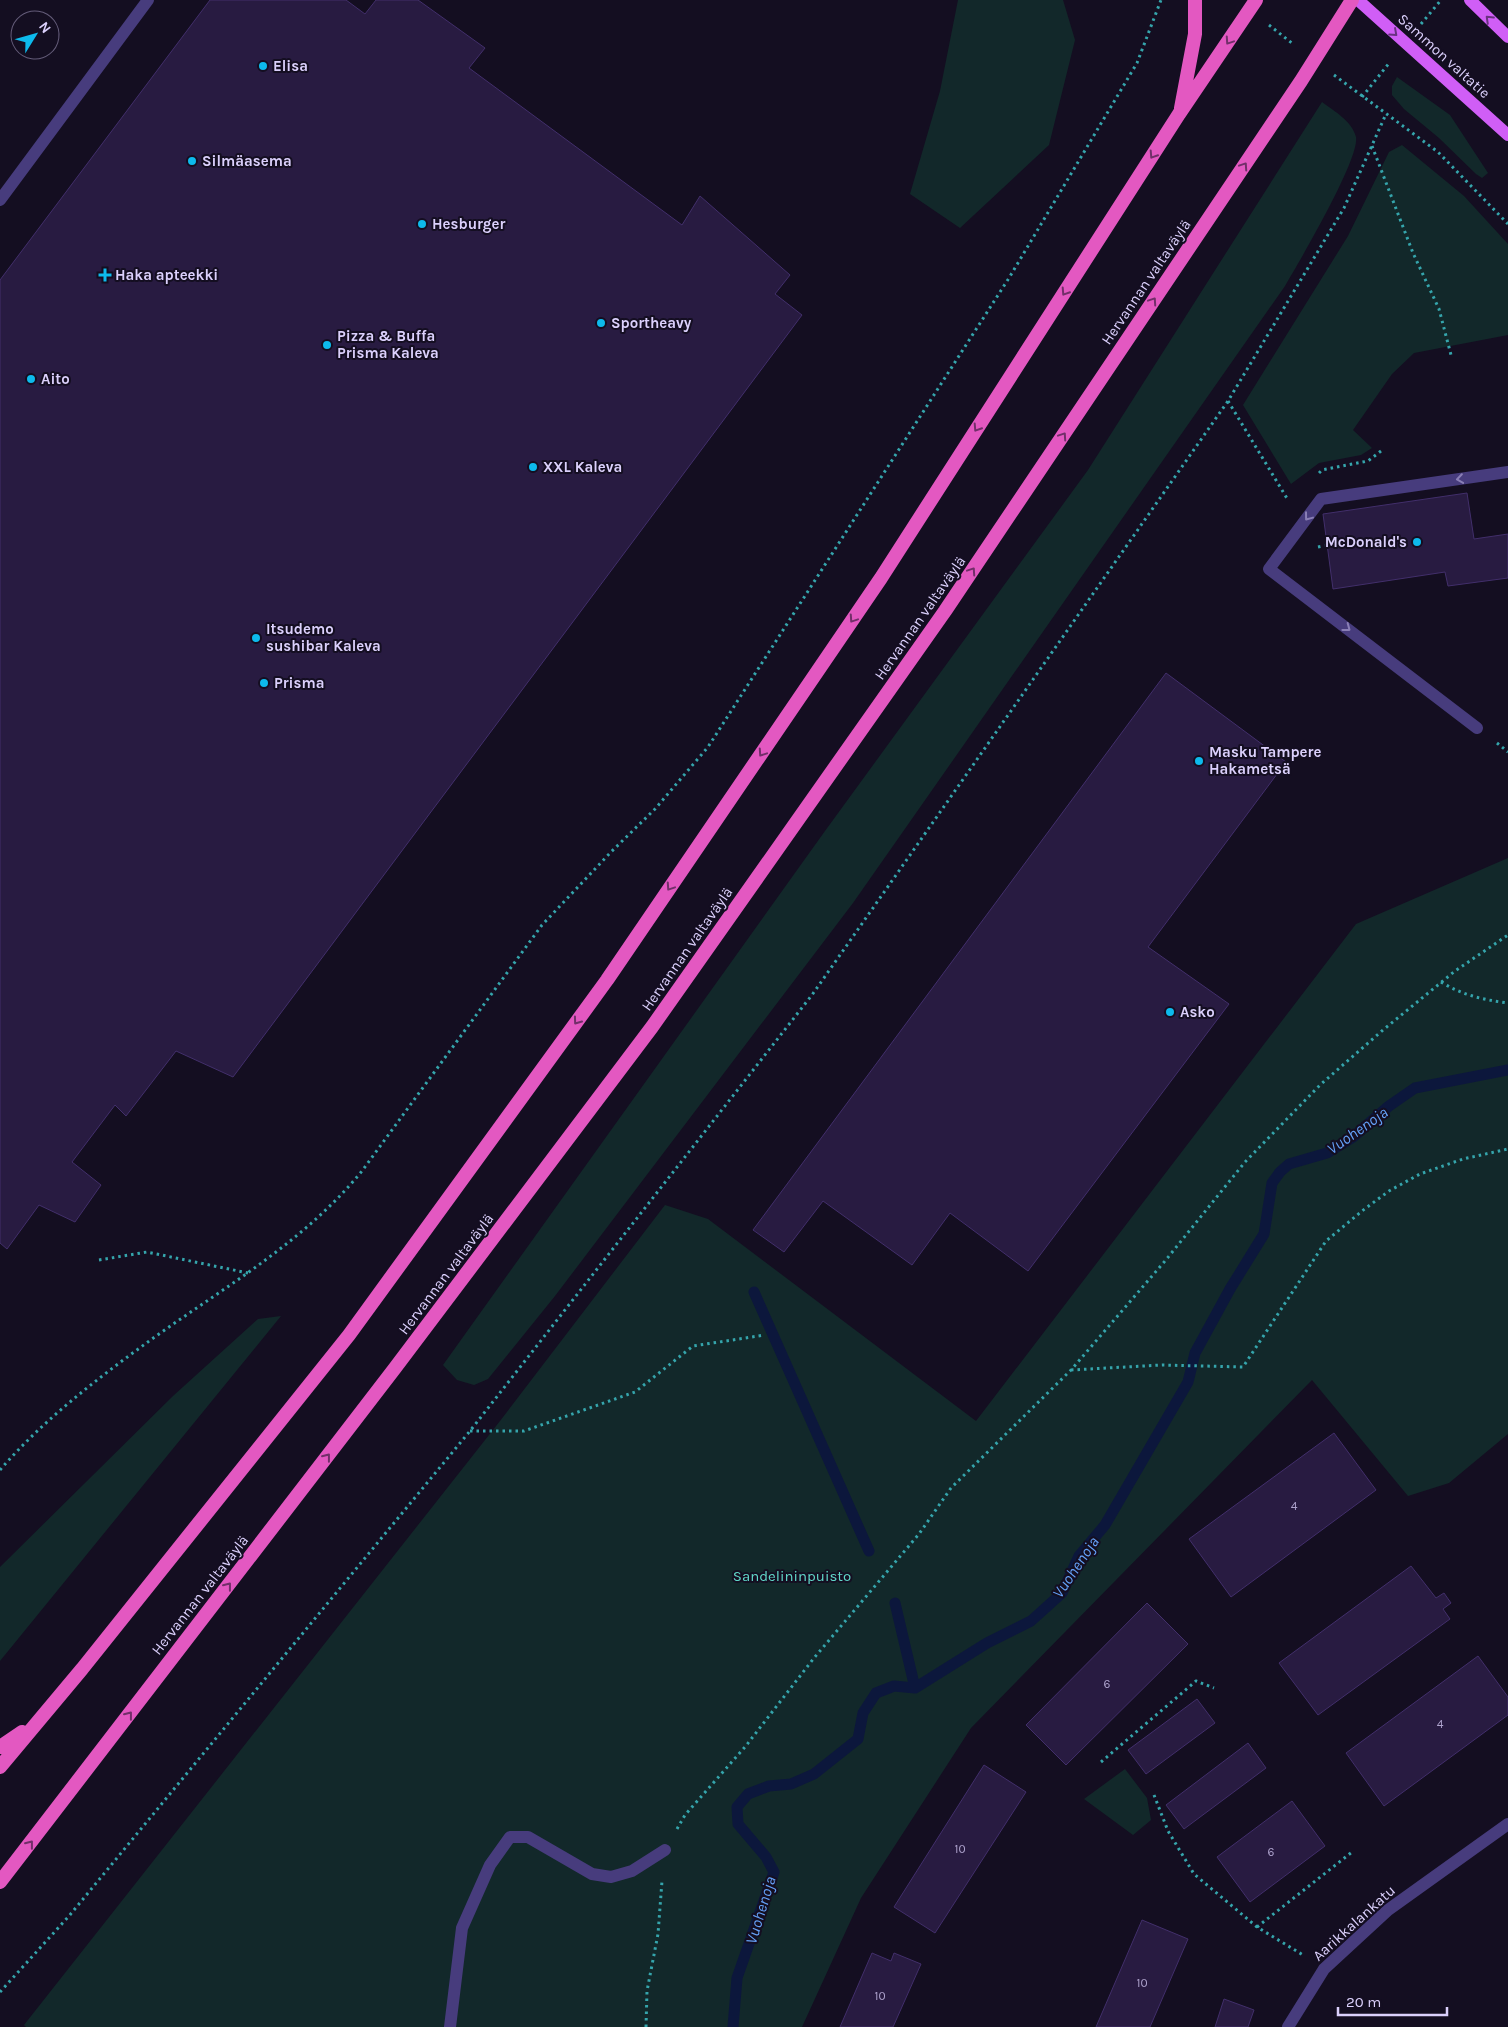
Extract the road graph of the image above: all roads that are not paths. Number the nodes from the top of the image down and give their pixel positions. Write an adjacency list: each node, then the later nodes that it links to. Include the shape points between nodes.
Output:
1 (148, 0): 10 (street)
2 (1195, 0): 8 (highway, via 1195,34)
3 (1256, 0): 8 (highway, one-way to 8)
4 (1352, 0): 18 (highway, Hervannan valtaväylä, one-way to 4, via 652,1027 945,611)
5 (1358, 0): 9 (main road, Sammon valtatie, one-way to 9)
6 (1470, 0): 7 (main road, one-way to 6)
7 (1508, 37)
8 (1179, 114): 13 (highway, one-way to 13, via 880,578 607,980 349,1335)
9 (1508, 136)
10 (0, 200)
11 (1508, 472): 12 (street, one-way to 12, via 1321,499 1269,569)
12 (1477, 728)
13 (34, 1725): 14 (highway); 15 (highway)
14 (0, 1747)
15 (0, 1767)
16 (1508, 1824): 20 (street, Aarikkalankatu, via 1388,1910 1324,1969)
17 (665, 1850): 19 (street, via 632,1871 612,1877 592,1874 528,1837 510,1837 490,1865 462,1928)
18 (0, 1882)
19 (450, 2027)
20 (1288, 2027)

